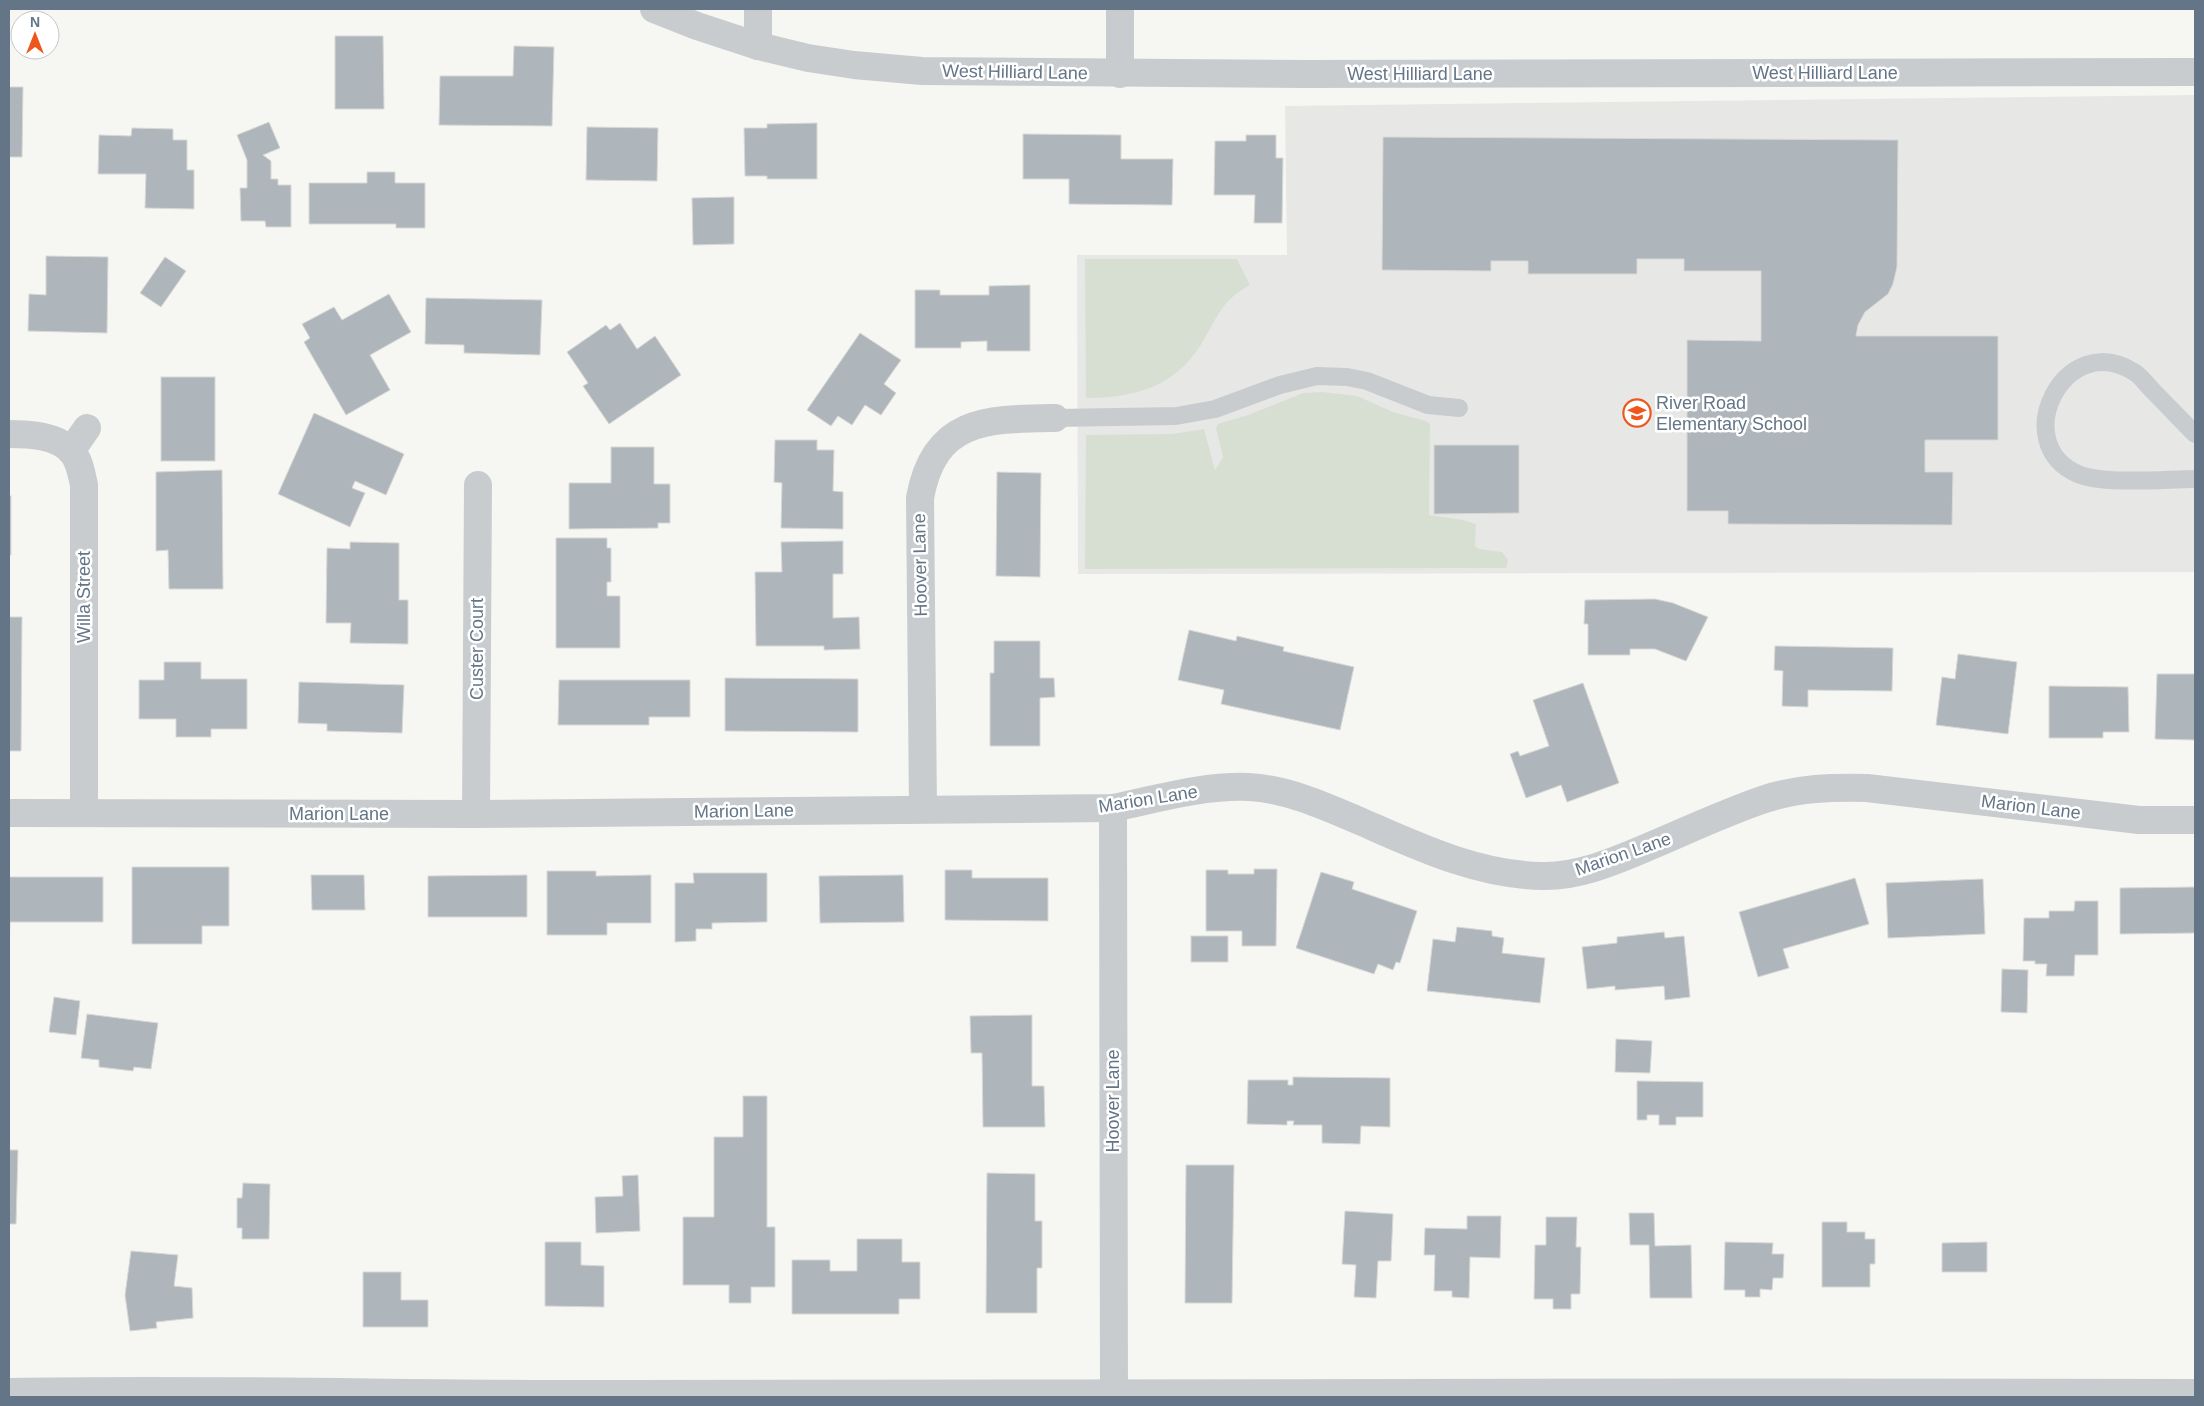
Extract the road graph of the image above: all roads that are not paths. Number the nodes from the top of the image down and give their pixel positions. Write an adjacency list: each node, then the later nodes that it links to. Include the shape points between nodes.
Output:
1 (654, 9): 4 (street, West Hilliard Lane)
2 (758, 9): 4 (street)
3 (1120, 9): 6 (street)
4 (758, 46): 6 (street, West Hilliard Lane, via 854,66 922,71)
5 (2195, 72): 6 (street, West Hilliard Lane)
6 (1120, 74)
7 (1459, 408): 8 (lane, via 1428,404 1354,378 1317,376 1194,414 1154,418)
8 (1055, 418): 16 (street, Hoover Lane, via 983,422 958,433 939,450 927,468 920,498)
9 (87, 428): 12 (street)
10 (9, 434): 12 (street, via 39,436)
11 (2195, 434): 13 (lane, via 2135,372 2108,362 2083,365 2069,374 2049,404 2045,420 2046,436 2052,451 2064,465 2078,474 2106,479)
12 (71, 451): 18 (street, Willa Street, via 79,464 84,485)
13 (2195, 478)
14 (478, 485): 19 (street, Custer Court)
15 (1113, 808): 16 (street, Marion Lane); 20 (street, Marion Lane, via 1209,789 1249,787 1288,794 1466,864 1543,876 1577,872 1616,860 1767,798 1831,787 1866,788 2139,820); 23 (street, Hoover Lane)
16 (923, 810): 19 (street, Marion Lane)
17 (9, 813): 18 (street, Marion Lane)
18 (84, 813): 19 (street, Marion Lane)
19 (476, 814)
20 (2195, 820)
21 (9, 1392): 24 (street)
22 (2195, 1393): 23 (street)
23 (1114, 1395): 24 (street)
24 (800, 1396)

